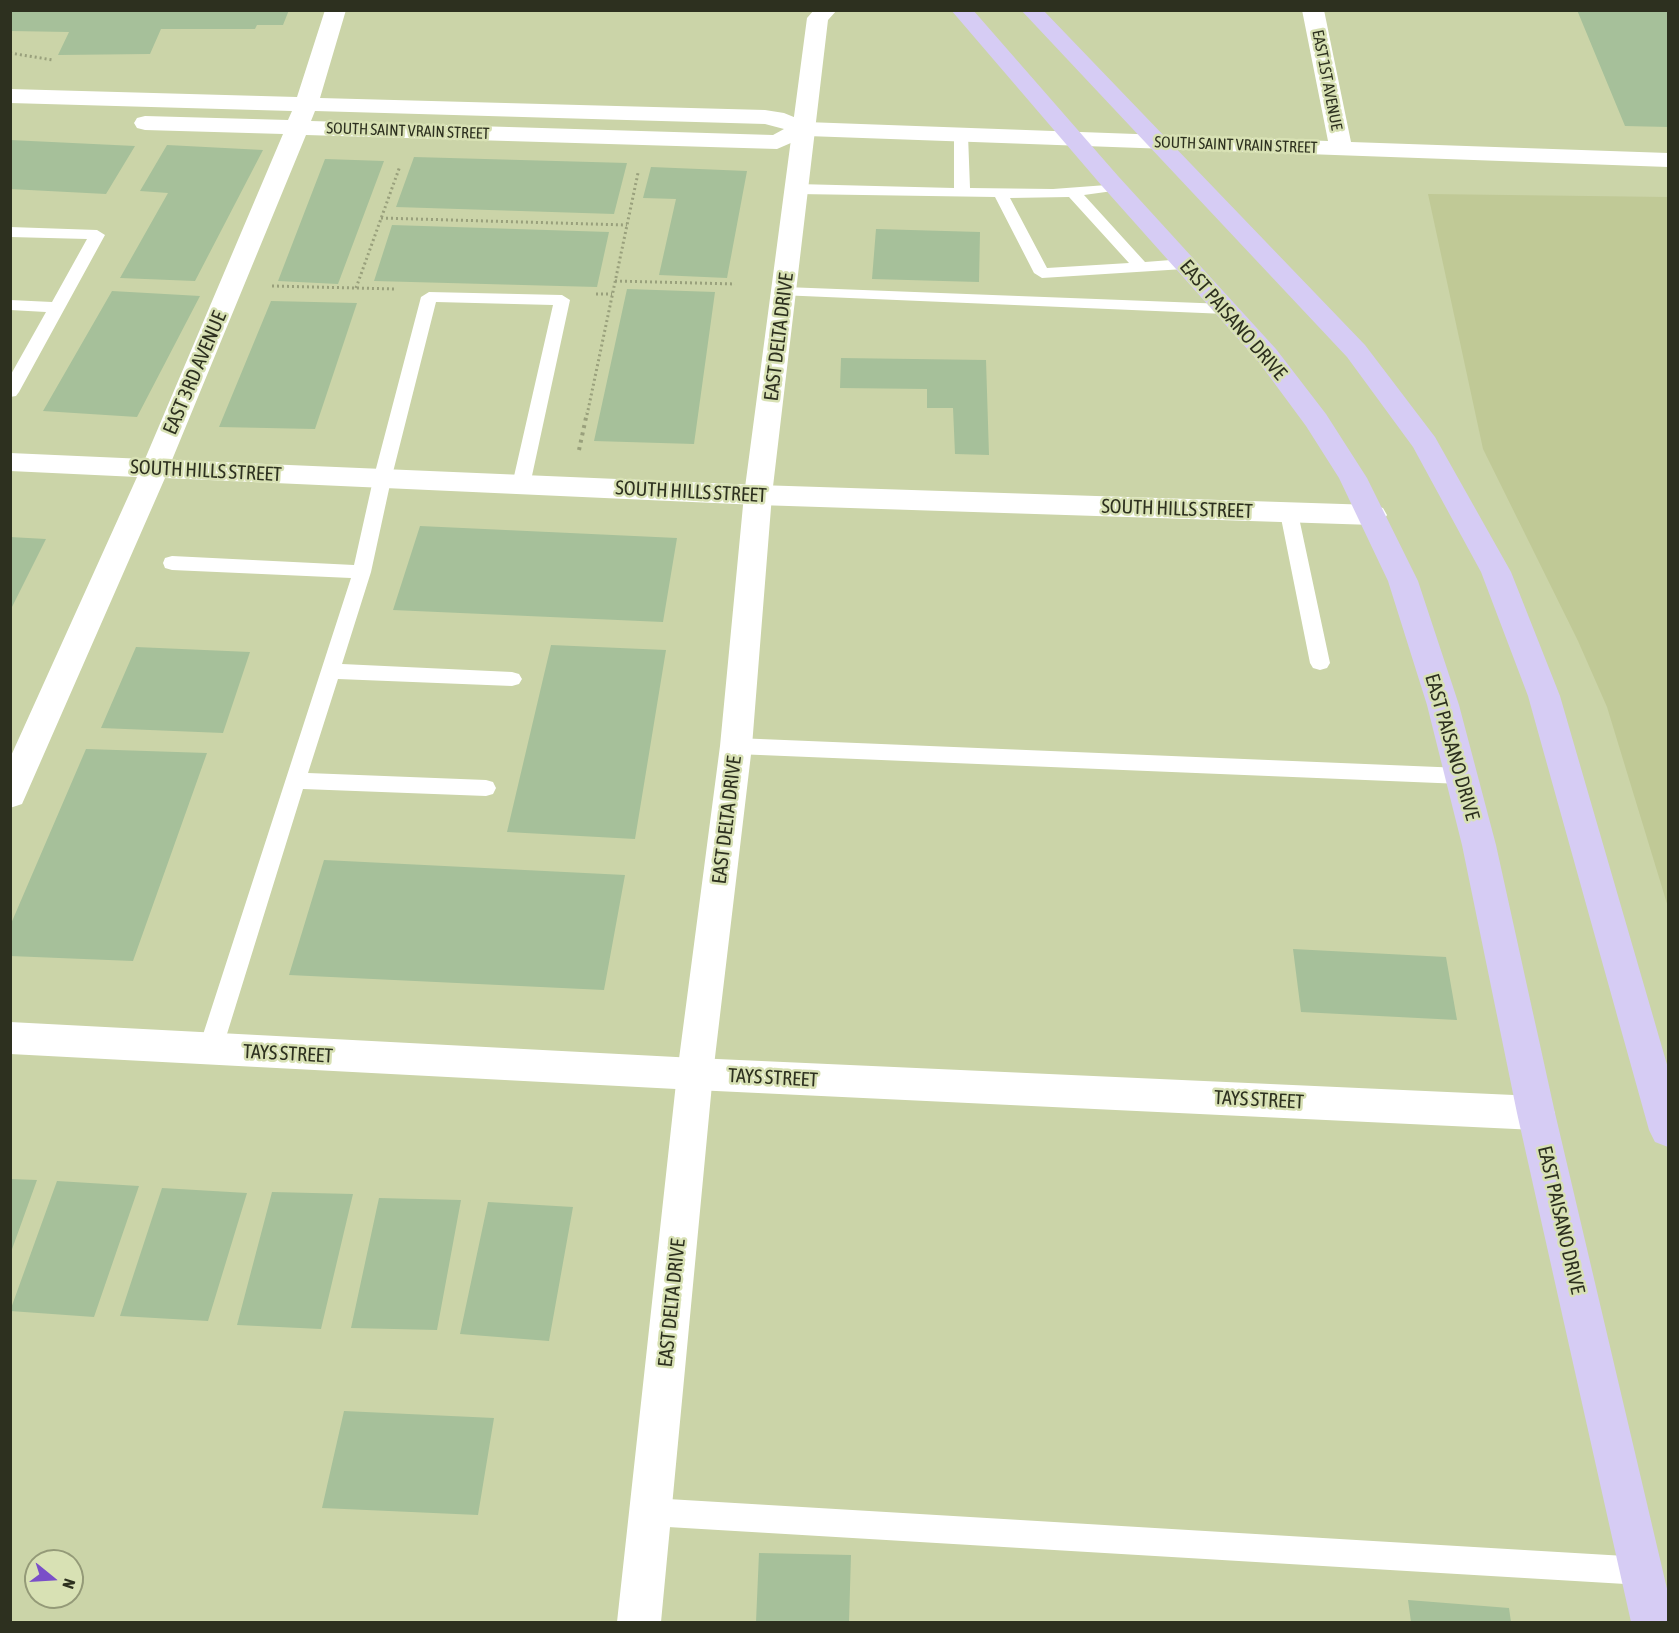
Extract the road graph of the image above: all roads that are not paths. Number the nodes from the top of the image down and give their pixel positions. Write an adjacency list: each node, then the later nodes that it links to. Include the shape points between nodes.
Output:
1 (336, 10): 7 (street, EAST 3RD AVENUE)
2 (961, 10): 11 (main road, EAST PAISANO DRIVE)
3 (1031, 10): 12 (main road)
4 (1313, 10): 13 (street, EAST 1ST AVENUE)
5 (819, 13): 9 (street, EAST DELTA DRIVE)
6 (10, 96): 7 (street, SOUTH SAINT VRAIN STREET)
7 (302, 116): 8 (street, SOUTH SAINT VRAIN STREET); 9 (street, SOUTH SAINT VRAIN STREET, via 777,141); 31 (street, EAST 3RD AVENUE)
8 (118, 122)
9 (803, 129): 10 (street, SOUTH SAINT VRAIN STREET); 16 (street, EAST DELTA DRIVE)
10 (961, 135): 11 (street, SOUTH SAINT VRAIN STREET); 17 (lane)
11 (1073, 138): 12 (street, SOUTH SAINT VRAIN STREET); 15 (main road, EAST PAISANO DRIVE)
12 (1159, 142): 13 (street, SOUTH SAINT VRAIN STREET); 51 (main road, via 1356,351 1425,443 1496,572 1544,696)
13 (1341, 148): 14 (street, SOUTH SAINT VRAIN STREET)
14 (1668, 160)
15 (1115, 187): 18 (lane); 21 (main road, EAST PAISANO DRIVE)
16 (797, 189): 17 (lane); 24 (street, EAST DELTA DRIVE)
17 (962, 192): 19 (lane)
18 (1074, 192): 19 (lane); 22 (lane)
19 (1000, 193): 23 (lane)
20 (10, 232): 27 (lane, via 97,235)
21 (1184, 264): 22 (lane); 28 (main road, EAST PAISANO DRIVE)
22 (1141, 267): 23 (lane)
23 (1042, 273): 25 (lane)
24 (785, 292): 25 (lane); 34 (street, EAST DELTA DRIVE)
25 (1052, 302): 28 (lane)
26 (10, 305): 27 (lane)
27 (57, 307): 29 (lane)
28 (1226, 309): 36 (main road, EAST PAISANO DRIVE, via 1316,420)
29 (10, 392)
30 (10, 462): 31 (street, SOUTH HILLS STREET)
31 (155, 468): 32 (street, SOUTH HILLS STREET); 46 (street, EAST 3RD AVENUE)
32 (381, 480): 33 (street, SOUTH HILLS STREET); 33 (lane, via 429,297 562,300); 38 (lane)
33 (521, 485): 34 (street, SOUTH HILLS STREET)
34 (758, 495): 35 (street, SOUTH HILLS STREET); 42 (street, EAST DELTA DRIVE)
35 (1289, 513): 36 (street, SOUTH HILLS STREET); 39 (lane)
36 (1373, 516): 43 (main road, EAST PAISANO DRIVE, via 1402,581)
37 (172, 563): 38 (lane)
38 (362, 572): 40 (lane)
39 (1320, 663)
40 (329, 671): 41 (lane); 44 (lane)
41 (512, 679)
42 (736, 746): 43 (lane); 49 (street, EAST DELTA DRIVE)
43 (1462, 776): 50 (main road, EAST PAISANO DRIVE)
44 (295, 781): 45 (lane); 48 (lane)
45 (486, 788)
46 (10, 795)
47 (10, 1038): 48 (street, TAYS STREET)
48 (210, 1050): 49 (street, TAYS STREET)
49 (695, 1074): 50 (street, TAYS STREET); 52 (street, EAST DELTA DRIVE)
50 (1536, 1113): 53 (main road, EAST PAISANO DRIVE)
51 (1668, 1130)
52 (651, 1512): 53 (lane); 54 (street, EAST DELTA DRIVE)
53 (1642, 1571): 55 (main road, EAST PAISANO DRIVE)
54 (639, 1623)
55 (1653, 1623)

